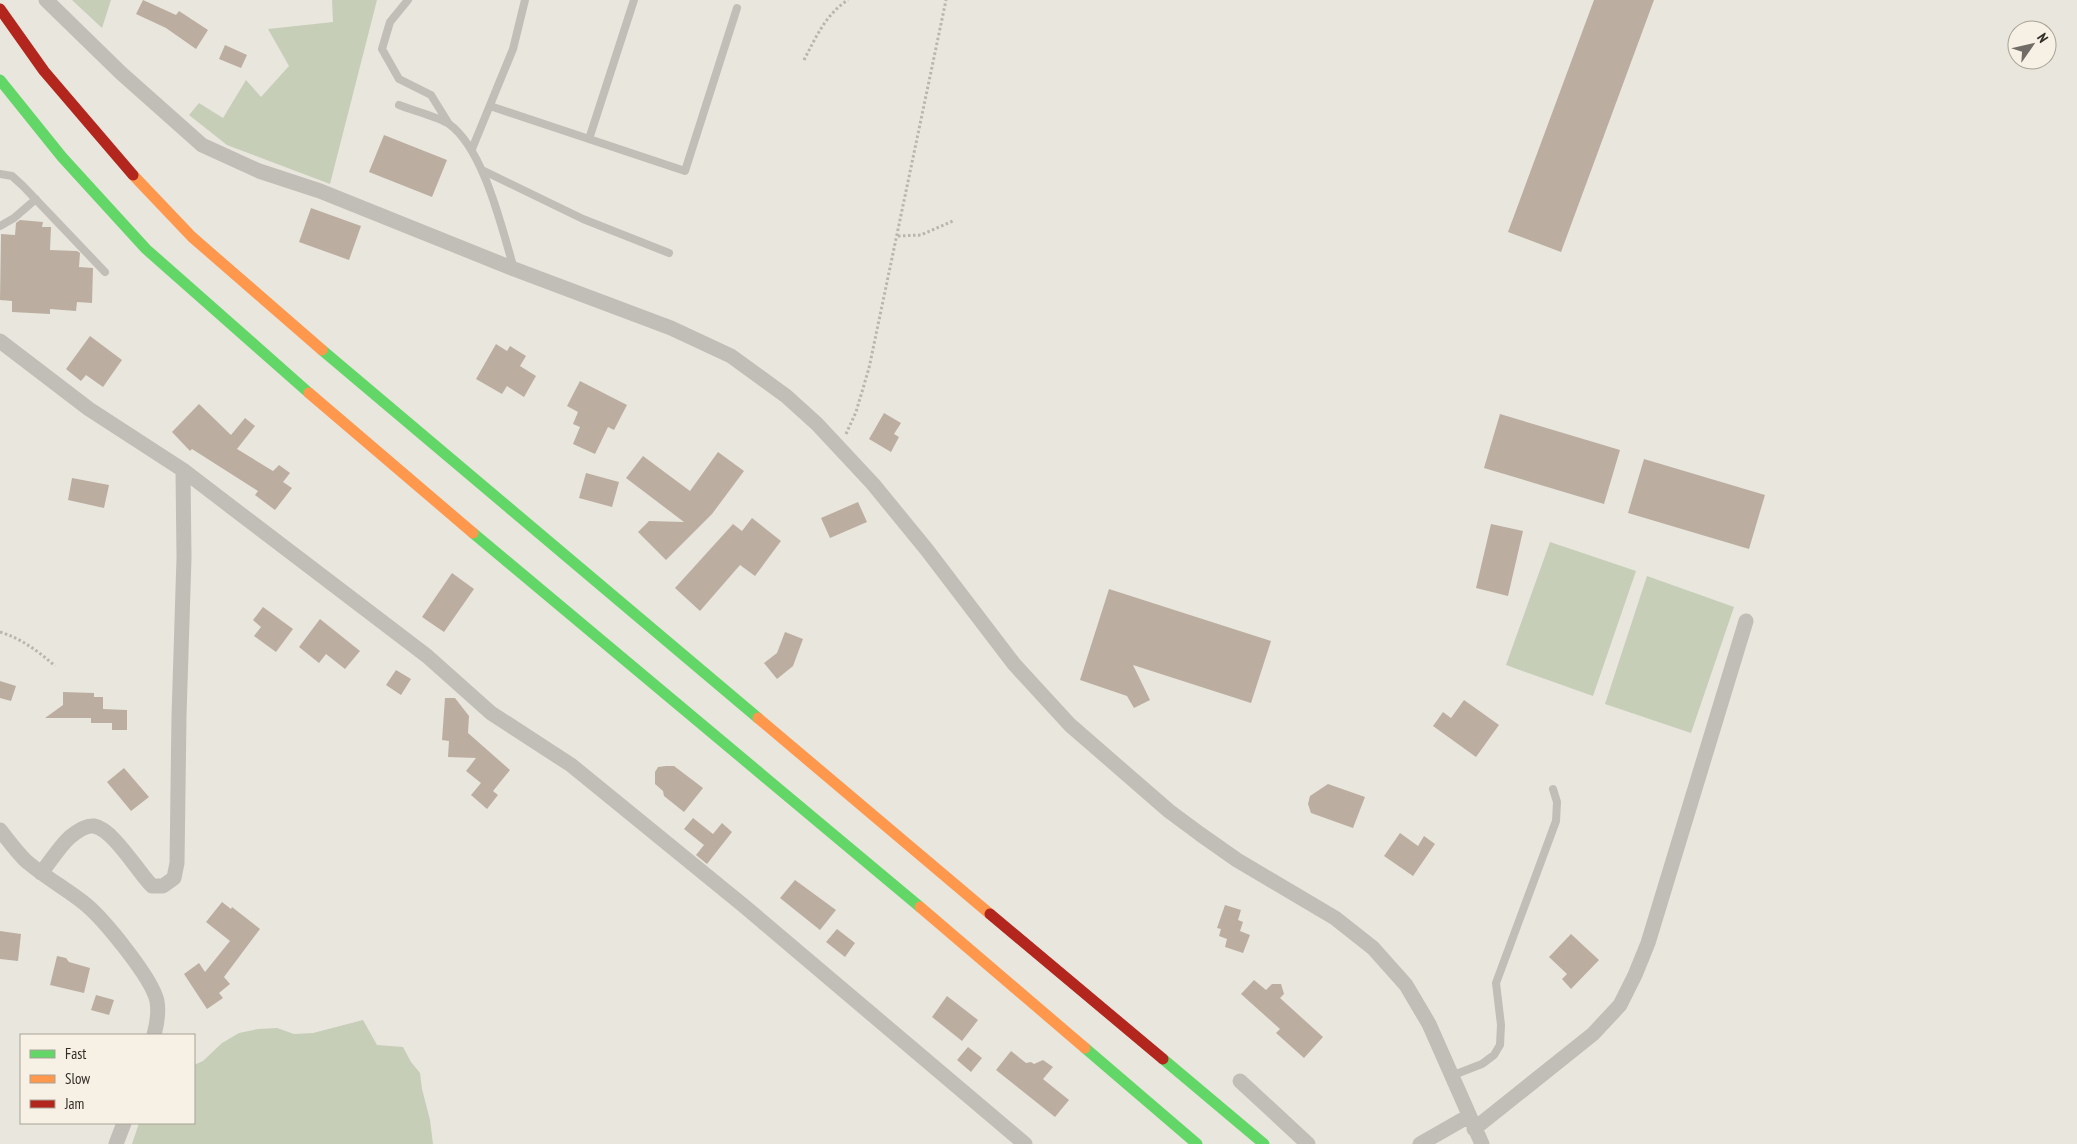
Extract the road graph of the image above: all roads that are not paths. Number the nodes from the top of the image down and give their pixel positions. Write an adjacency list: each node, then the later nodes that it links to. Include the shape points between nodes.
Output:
1 (46, 0): 18 (street, via 202,146)
2 (408, 0): 10 (lane, via 390,22 382,49 399,79 431,95)
3 (525, 0): 9 (lane, via 513,49)
4 (634, 0): 11 (lane)
5 (737, 8): 11 (lane, via 685,172)
6 (0, 9): 34 (highway, via 50,78 116,157 192,237 280,315)
7 (0, 80): 33 (highway, via 62,157 146,249 232,327)
8 (398, 105): 10 (lane)
9 (490, 106): 11 (lane); 12 (lane)
10 (449, 124): 12 (lane)
11 (588, 139)
12 (472, 149): 13 (lane)
13 (482, 170): 17 (lane, via 583,219); 18 (lane)
14 (0, 174): 15 (lane, via 12,176)
15 (36, 199): 16 (lane); 19 (lane)
16 (0, 226)
17 (669, 253)
18 (514, 269): 27 (street, via 671,328 731,356 786,396 873,484 1014,664 1070,725 1200,834 1237,860 1335,918 1373,948 1406,985 1429,1024)
19 (104, 272)
20 (0, 341): 21 (street, via 89,409)
21 (183, 470): 25 (street, via 184,558 177,863 174,878 169,884 152,886 120,845 104,830 94,826 82,828 71,836); 32 (street, via 427,656 491,713 554,752 592,781)
22 (1746, 621): 29 (street, via 1648,942 1620,1005 1593,1034)
23 (1552, 789): 27 (lane, via 1557,802 1556,821 1496,982 1500,1045 1494,1055 1482,1064)
24 (0, 830): 25 (street)
25 (42, 873): 26 (street, via 99,918 148,982 158,1007)
26 (154, 1034)
27 (1451, 1076): 29 (street)
28 (1240, 1081): 35 (street)
29 (1472, 1122): 36 (street); 37 (street)
30 (124, 1124): 31 (street)
31 (116, 1144)
32 (1025, 1144)
33 (1197, 1144)
34 (1264, 1144)
35 (1308, 1144)
36 (1420, 1144)
37 (1482, 1144)

